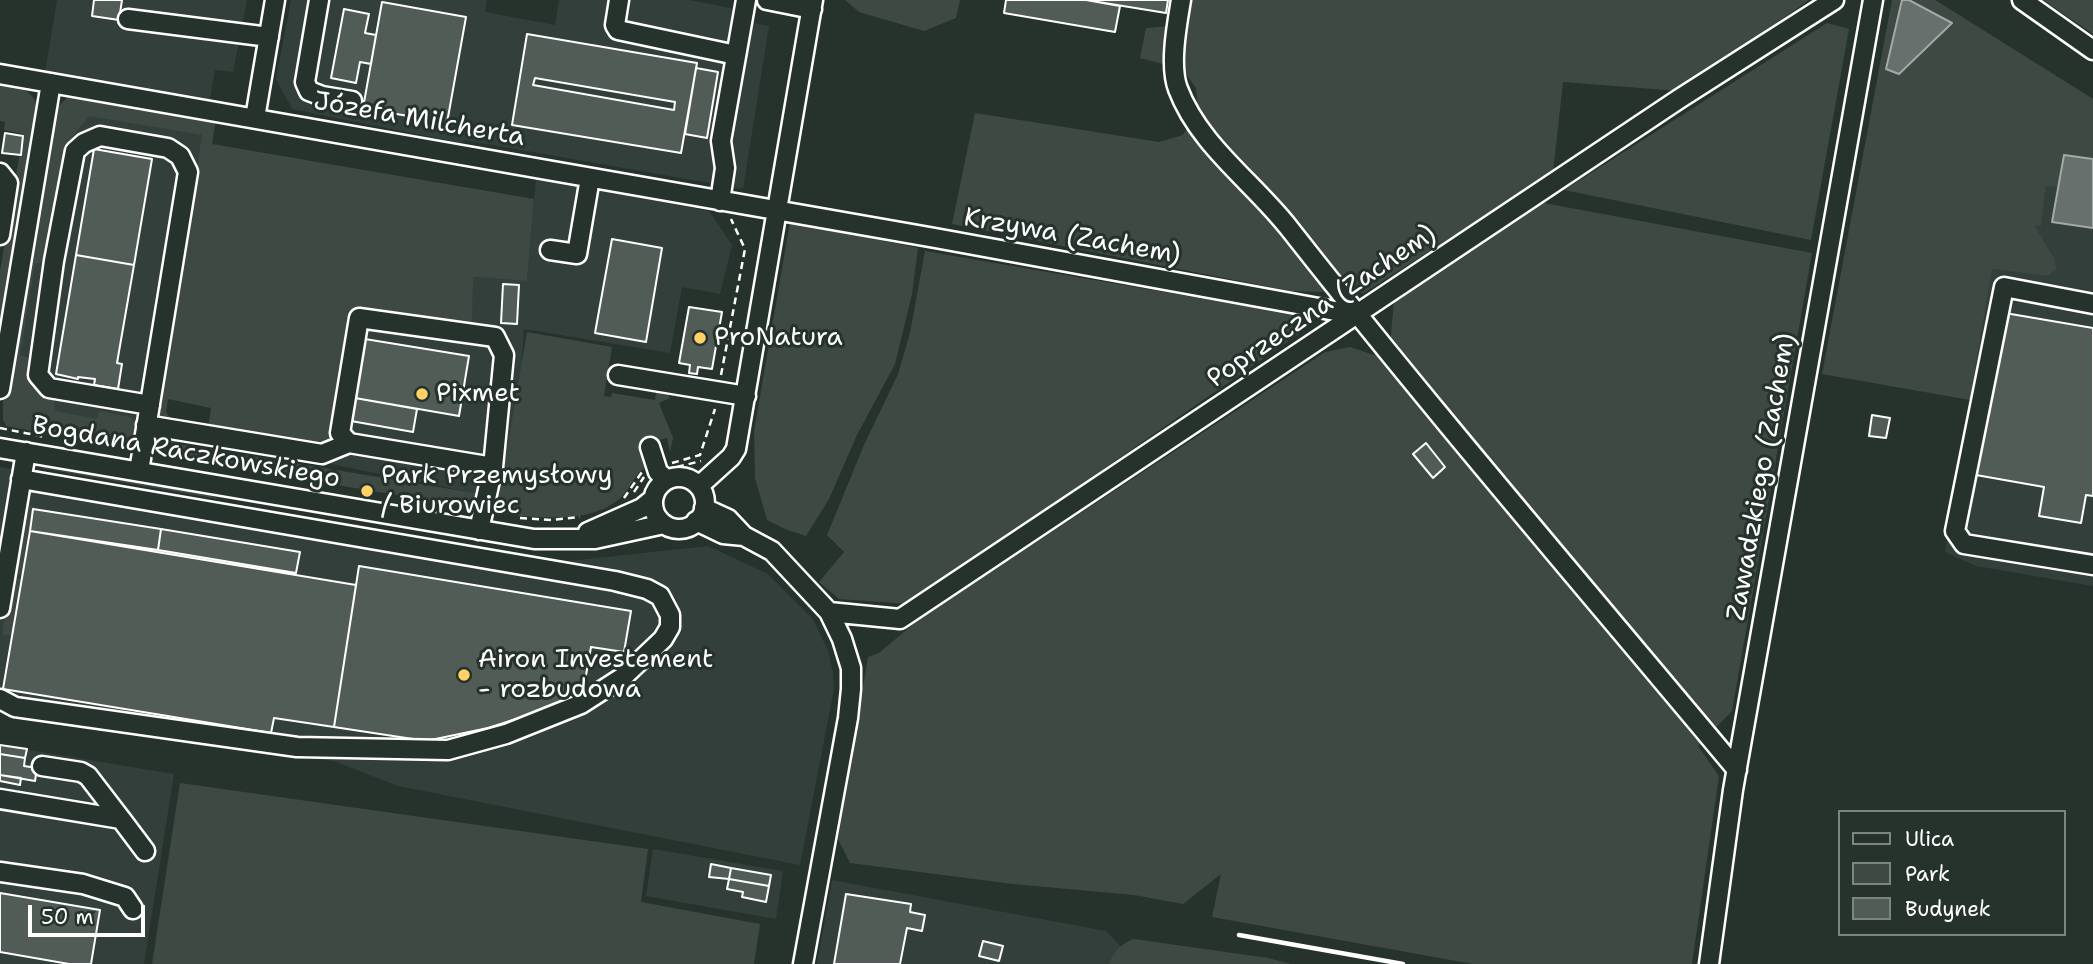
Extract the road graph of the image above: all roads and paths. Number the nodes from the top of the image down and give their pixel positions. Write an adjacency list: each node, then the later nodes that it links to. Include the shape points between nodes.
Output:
1 (275, 0): 12 (street)
2 (319, 0): 17 (street, via 304,82 309,91)
3 (619, 0): 14 (street, via 618,30)
4 (746, 0): 14 (street)
5 (767, 0): 10 (street)
6 (1181, 0): 26 (street, via 1174,74 1187,107 1208,141 1273,208)
7 (1834, 0): 26 (street, Poprzeczna (Zachem))
8 (1873, 0): 64 (street, Zawadzkiego (Zachem))
9 (2022, 0): 13 (street)
10 (813, 4): 22 (street)
11 (128, 19): 12 (street)
12 (269, 37): 18 (street)
13 (2093, 50)
14 (736, 55): 21 (street, via 721,141)
15 (0, 75): 16 (street, Józefa Milcherta)
16 (51, 83): 18 (street, Józefa Milcherta); 28 (street)
17 (352, 101)
18 (255, 118): 20 (street, Józefa Milcherta)
19 (0, 173): 23 (street, via 8,183)
20 (590, 178): 21 (street, Józefa Milcherta); 24 (street, via 577,254)
21 (727, 202): 22 (street, Józefa Milcherta); 29 (path, via 745,248)
22 (778, 211): 26 (street, Krzywa (Zachem)); 30 (street)
23 (0, 235)
24 (550, 250)
25 (2093, 304): 59 (street, via 2004,287 1955,531 1964,544)
26 (1357, 315): 61 (street, Poprzeczna (Zachem), via 900,619); 64 (street)
27 (618, 375): 29 (street)
28 (0, 389)
29 (718, 392): 30 (street); 43 (path, via 700,454)
30 (746, 396): 45 (street, via 736,449)
31 (150, 405): 31 (street, via 188,172 180,156 168,148 100,136 75,151 38,375 49,388); 32 (street)
32 (146, 425): 36 (street, via 321,454); 42 (street)
33 (0, 430): 34 (path); 35 (path)
34 (48, 438)
35 (44, 442)
36 (349, 443): 41 (street); 41 (street, via 340,433 359,318 495,337 504,355)
37 (650, 447): 43 (street)
38 (0, 448): 39 (street, Bogdana Raczkowskiego)
39 (26, 452): 42 (street, Bogdana Raczkowskiego); 44 (street)
40 (702, 461): 43 (path)
41 (493, 467): 57 (street)
42 (139, 471): 46 (street, Bogdana Raczkowskiego)
43 (660, 473): 45 (street); 47 (street, Bogdana Raczkowskiego); 48 (path, via 643,478); 49 (path, via 640,474)
44 (22, 479): 50 (street); 60 (street)
45 (699, 486): 52 (street, via 704,497)
46 (238, 489): 50 (street); 57 (street, Bogdana Raczkowskiego)
47 (653, 499): 55 (street, via 654,510); 58 (street, Bogdana Raczkowskiego)
48 (628, 501)
49 (619, 502)
50 (233, 515): 62 (street, via 647,589 667,605 670,627 623,677 581,704 506,734 448,750 297,747 15,707)
51 (588, 515): 53 (path, via 551,520)
52 (700, 515): 55 (street, Bogdana Raczkowskiego, via 691,526); 61 (street, via 728,519 744,536 772,551)
53 (510, 517)
54 (513, 522): 56 (path)
55 (664, 524): 58 (street, Bogdana Raczkowskiego, via 594,539)
56 (550, 525)
57 (479, 530): 58 (street, Bogdana Raczkowskiego)
58 (570, 538)
59 (2093, 565)
60 (0, 608)
61 (829, 612): 70 (street, via 848,656 851,689)
62 (0, 699)
63 (42, 766): 66 (street, via 88,776)
64 (1737, 770): 71 (street, Zawadzkiego (Zachem))
65 (0, 799): 66 (street)
66 (121, 819): 67 (street)
67 (145, 852)
68 (0, 872): 69 (street, via 83,884 125,897)
69 (133, 909)
70 (803, 964)
71 (1709, 964)

